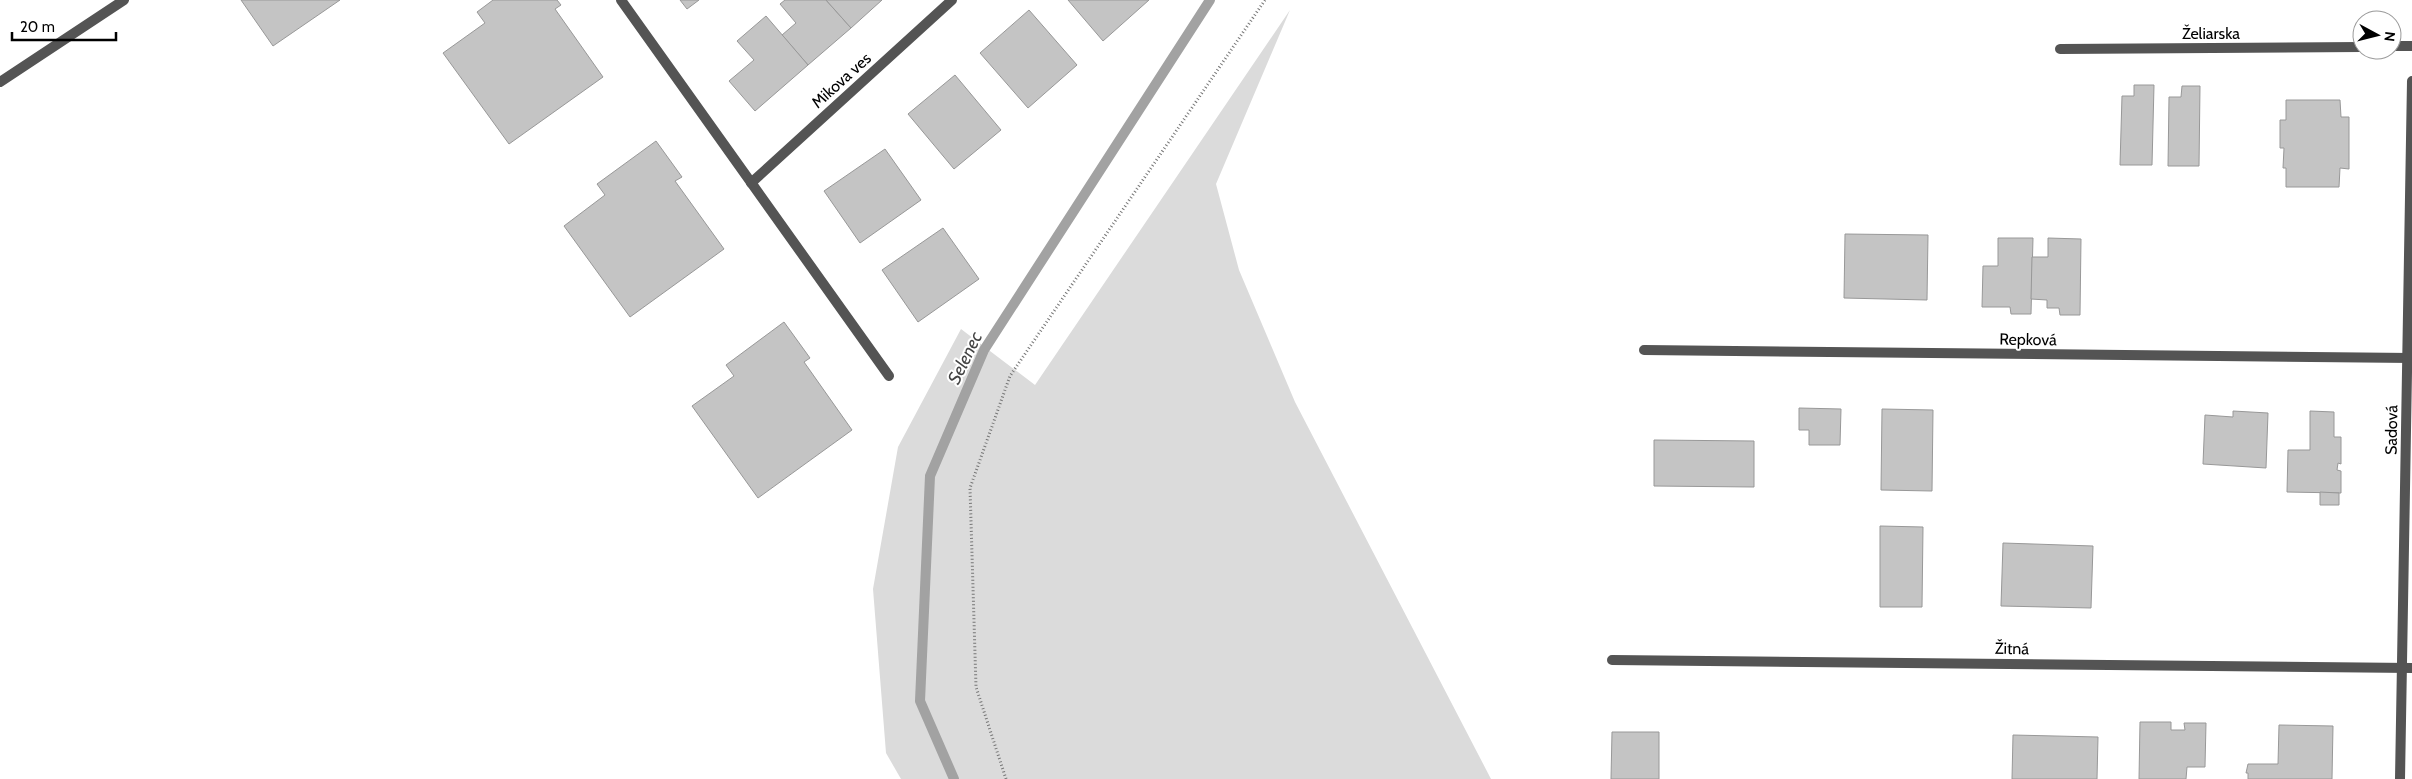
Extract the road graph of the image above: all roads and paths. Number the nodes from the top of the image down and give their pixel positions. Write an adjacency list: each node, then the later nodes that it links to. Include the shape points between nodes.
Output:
1 (124, 0): 7 (street)
2 (621, 0): 9 (street)
3 (952, 0): 9 (street, Mikova ves)
4 (1265, 0): 15 (path, via 1010,376 970,488 976,687)
5 (2352, 47): 6 (street, Želiarska)
6 (2060, 49)
7 (0, 82)
8 (2412, 82): 11 (street, Sadová)
9 (751, 183): 12 (street)
10 (1644, 350): 11 (street, Repková)
11 (2410, 358): 14 (street, Sadová)
12 (889, 376)
13 (1612, 660): 14 (street, Žitná)
14 (2407, 667): 16 (street, Sadová)
15 (1006, 779)
16 (2400, 779)

